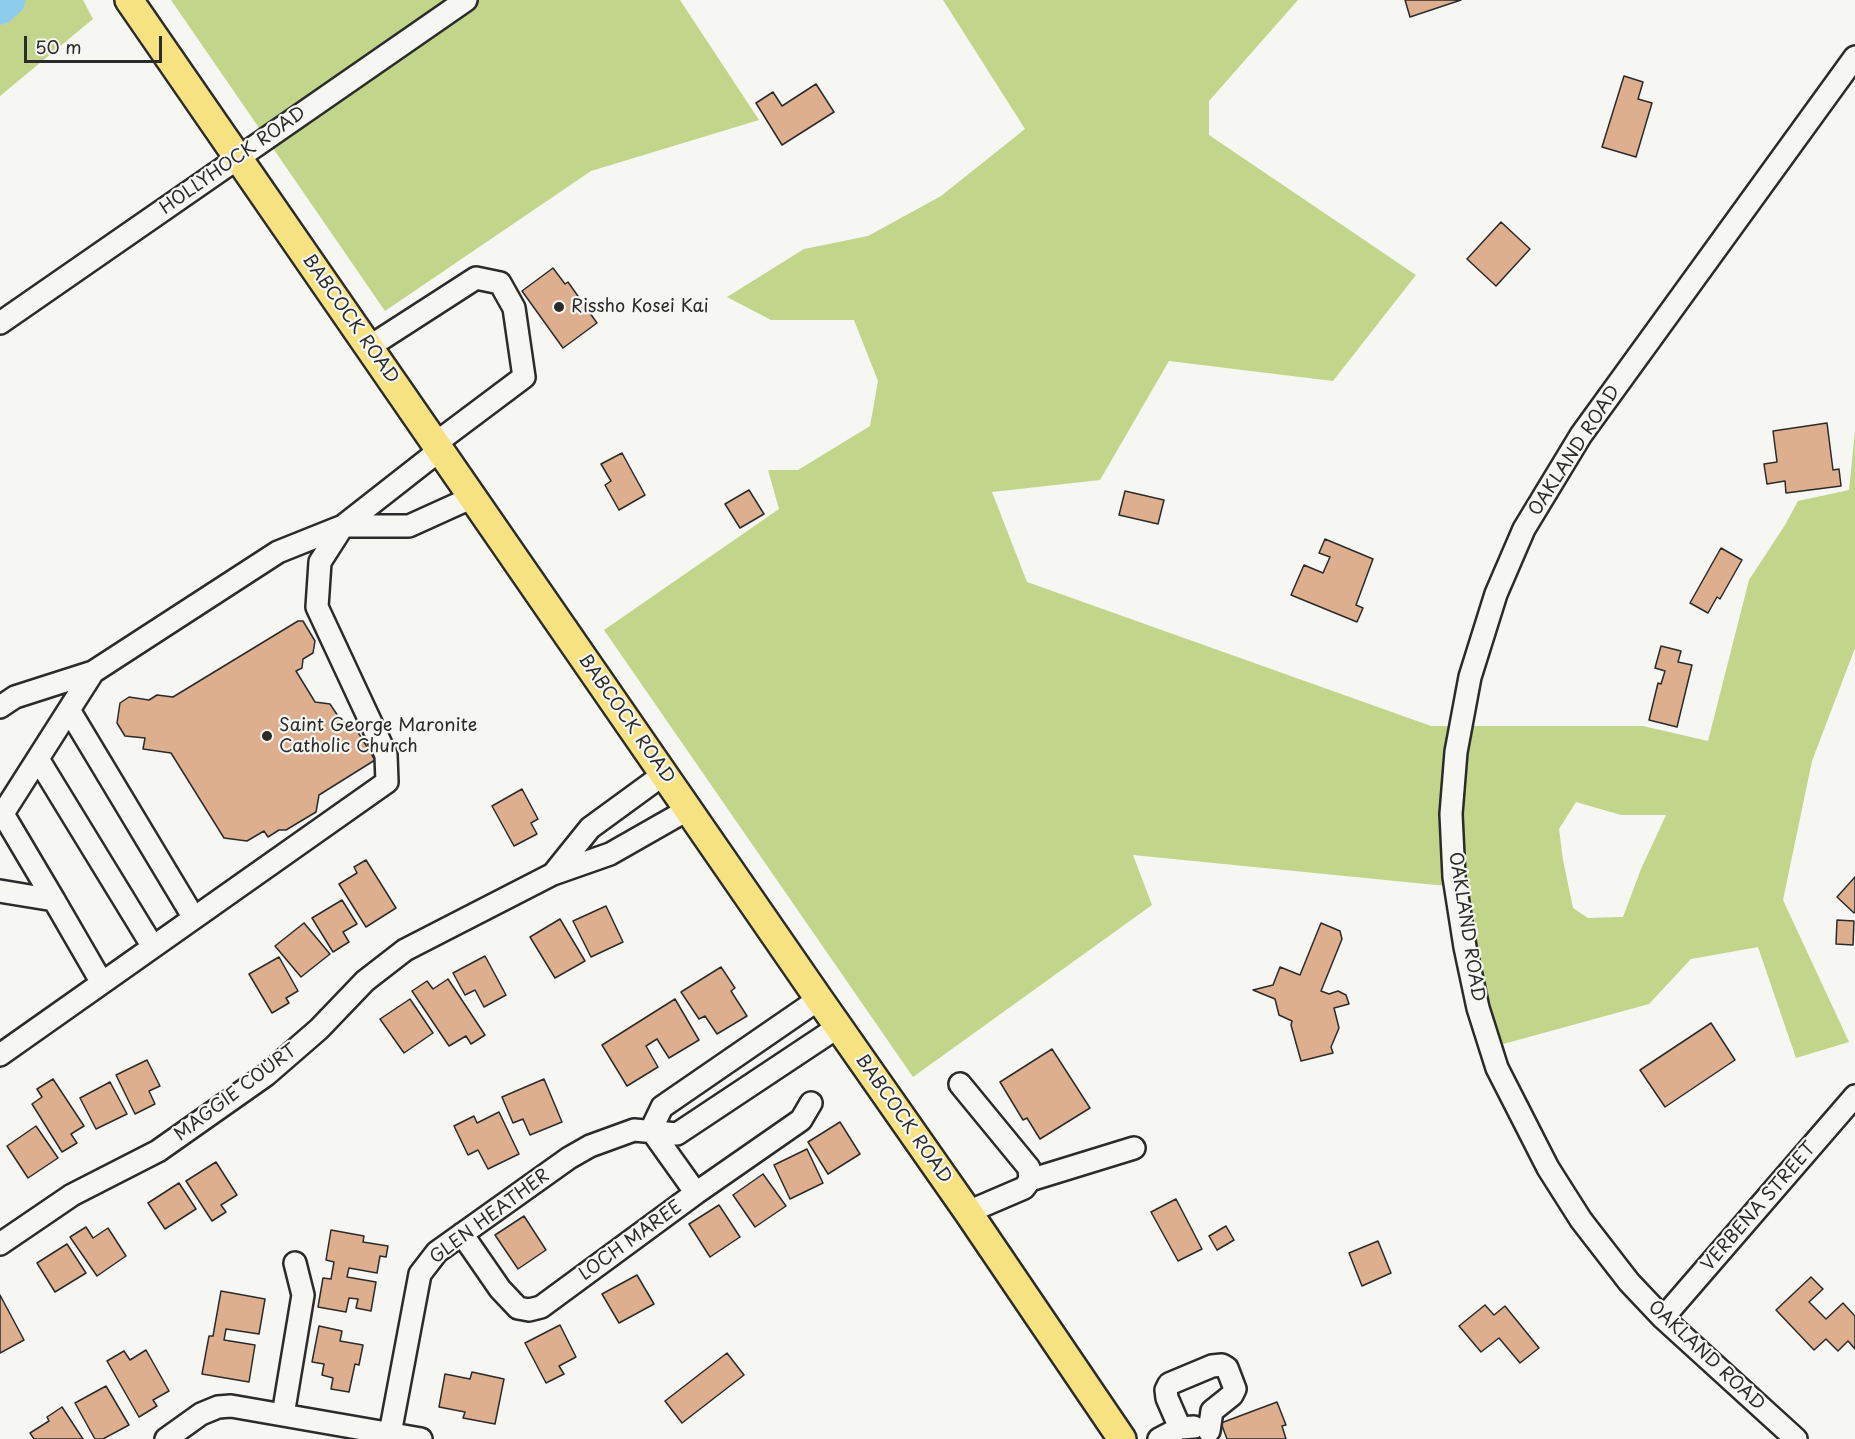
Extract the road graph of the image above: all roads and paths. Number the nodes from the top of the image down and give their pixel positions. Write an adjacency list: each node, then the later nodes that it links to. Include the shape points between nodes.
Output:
1 (129, 0): 4 (main road, BABCOCK ROAD)
2 (466, 0): 4 (street, HOLLYHOCK ROAD)
3 (1855, 57): 37 (street, OAKLAND ROAD, via 1581,435 1530,518 1496,594 1470,677 1456,752 1451,814 1454,877 1478,1008 1497,1068 1548,1168 1581,1220)
4 (237, 158): 5 (street, HOLLYHOCK ROAD); 6 (main road, BABCOCK ROAD)
5 (0, 323)
6 (369, 347): 7 (main road, BABCOCK ROAD); 7 (street, via 476,278 500,283 514,308 524,378)
7 (438, 447): 8 (main road, BABCOCK ROAD); 9 (street)
8 (473, 497): 9 (street, via 409,526); 14 (main road, BABCOCK ROAD)
9 (343, 526): 10 (street, via 278,552); 20 (street, via 320,562 317,607 386,755 387,782)
10 (93, 672): 11 (street, via 15,697); 12 (street)
11 (0, 707)
12 (69, 710): 13 (street); 20 (street)
13 (38, 759): 16 (street); 21 (street)
14 (664, 774): 15 (main road, BABCOCK ROAD); 17 (street, MAGGIE COURT, via 590,828)
15 (689, 809): 17 (street, MAGGIE COURT, via 610,854); 23 (main road, BABCOCK ROAD)
16 (3, 810): 19 (street)
17 (553, 874): 35 (street, MAGGIE COURT, via 405,950 365,981 319,1029 266,1075 158,1151 72,1195)
18 (0, 891): 19 (street)
19 (54, 900): 22 (street)
20 (194, 918): 21 (street)
21 (153, 947): 22 (street)
22 (102, 983): 25 (street)
23 (819, 999): 24 (main road, BABCOCK ROAD); 29 (street, via 662,1107)
24 (838, 1027): 29 (street, GLEN HEATHER, via 677,1134); 33 (main road, BABCOCK ROAD)
25 (0, 1055)
26 (960, 1083): 31 (street, via 1029,1168)
27 (1855, 1096): 37 (street, VERBENA STREET)
28 (811, 1102): 32 (street, LOCH MAREE, via 801,1120)
29 (651, 1130): 32 (street); 34 (street, GLEN HEATHER, via 613,1136 583,1150)
30 (1134, 1148): 31 (street)
31 (1030, 1179): 33 (street, via 1024,1188)
32 (696, 1193): 34 (street, LOCH MAREE, via 541,1307 529,1310 518,1308 500,1289)
33 (968, 1212): 45 (main road, BABCOCK ROAD)
34 (462, 1233): 42 (street, GLEN HEATHER, via 437,1252 420,1274)
35 (0, 1244)
36 (295, 1263): 38 (street, via 303,1295)
37 (1663, 1318): 47 (street, OAKLAND ROAD)
38 (283, 1415): 40 (street); 43 (street, via 218,1407)
39 (1180, 1428): 41 (street, via 1194,1427); 41 (street, via 1167,1398 1169,1384 1222,1365 1235,1389 1212,1411); 46 (street)
40 (314, 1430): 42 (street)
41 (1211, 1435)
42 (390, 1437): 44 (street)
43 (166, 1439)
44 (421, 1439)
45 (1122, 1439)
46 (1160, 1439)
47 (1796, 1439)

